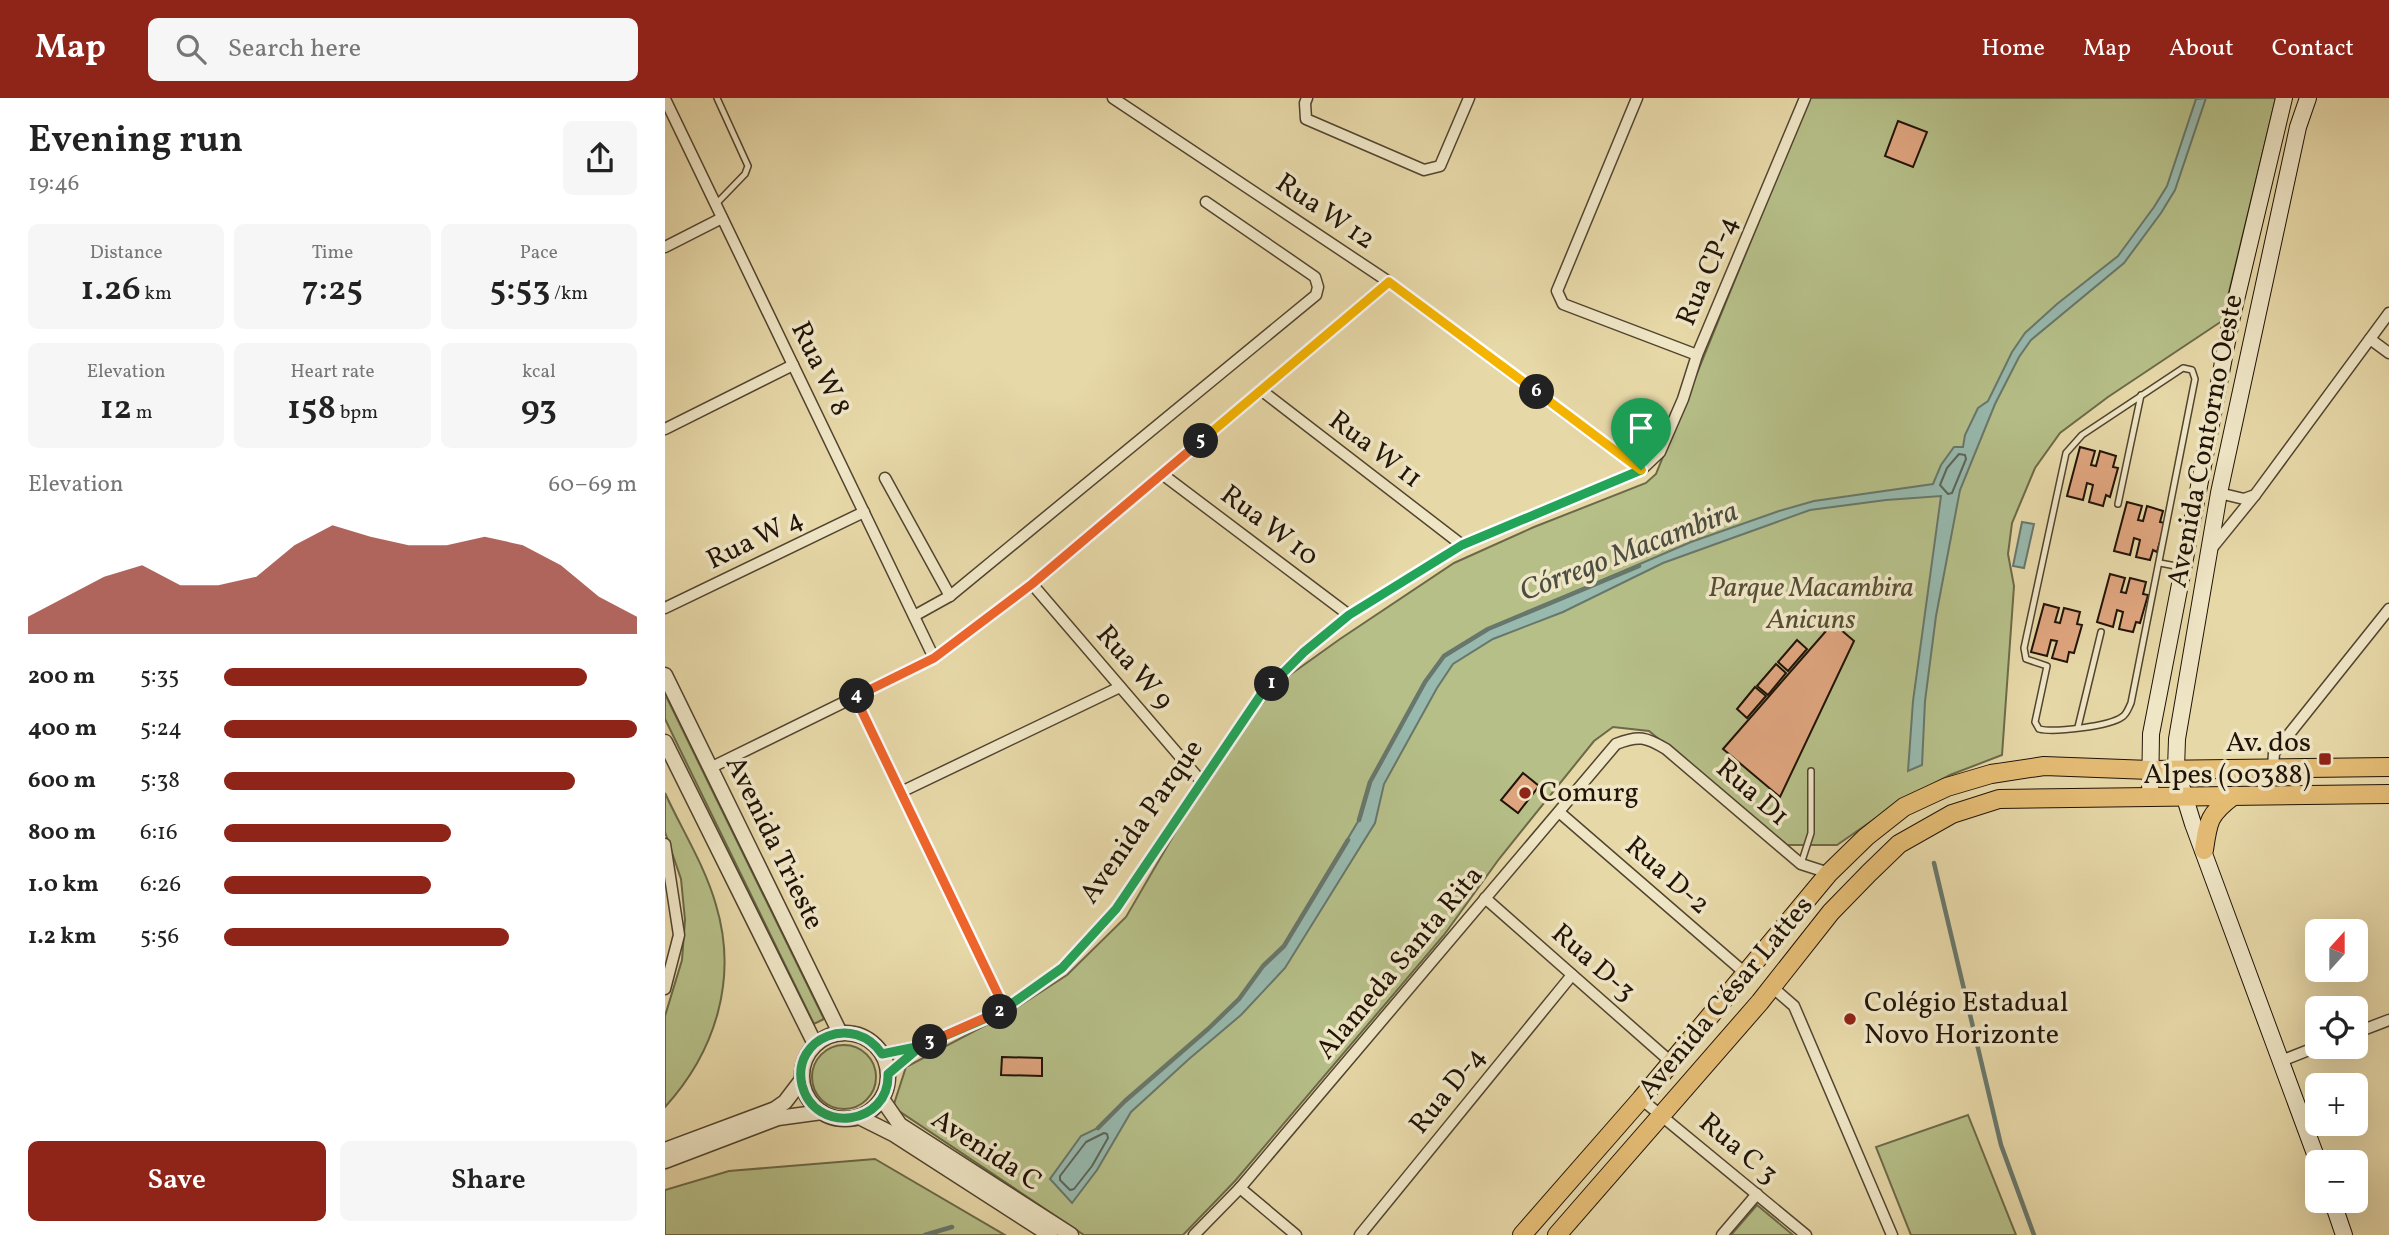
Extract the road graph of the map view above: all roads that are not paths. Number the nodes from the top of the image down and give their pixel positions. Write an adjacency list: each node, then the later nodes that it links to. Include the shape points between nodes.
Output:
1 (717, 98): 11 (lane, via 748,166)
2 (1113, 98): 14 (street, Rua W 12)
3 (1307, 98): 4 (street, via 1306,119 1424,170 1440,166)
4 (1469, 98)
5 (1637, 98): 20 (street, Rua CP-4, via 1557,291 1563,304)
6 (1805, 98): 20 (street, Rua CP-4)
7 (2284, 98): 16 (main road, Avenida Contorno Oeste)
8 (2308, 98): 17 (main road, Avenida Contorno Oeste)
9 (665, 99): 11 (street, Rua W 8)
10 (1206, 202): 37 (street, via 1315,277 1315,295)
11 (716, 204): 12 (street, Rua W 8)
12 (722, 218): 13 (street); 21 (street, Rua W 8)
13 (665, 247)
14 (1389, 282): 22 (street); 25 (street, Rua W 12)
15 (2389, 313): 18 (street)
16 (2231, 321): 17 (main road); 35 (main road, Avenida Contorno Oeste)
17 (2255, 325): 28 (main road, Avenida Contorno Oeste)
18 (2370, 339): 19 (street); 29 (street)
19 (2389, 353)
20 (1697, 355): 25 (street, Avenida Parque, via 1660,452)
21 (793, 365): 24 (street); 31 (street, Rua W 8)
22 (1261, 390): 26 (street); 32 (street, Rua W 11)
23 (2141, 395): 30 (lane); 34 (lane, via 2183,368 2195,374); 47 (lane, via 2082,435 2066,453 2024,648 2026,659 2047,666 2036,726 2044,731)
24 (665, 429)
25 (1641, 470): 32 (street, Avenida Parque)
26 (1162, 474): 36 (street); 40 (street, Rua W 10)
27 (885, 478): 37 (street)
28 (2219, 493): 29 (street, via 2244,499); 33 (main road, Avenida Contorno Oeste)
29 (2255, 495): 33 (street)
30 (2119, 504)
31 (864, 512): 38 (street, Rua W 4); 41 (street, Rua W 8)
32 (1462, 545): 40 (street, Avenida Parque)
33 (2210, 551): 53 (main road, Avenida Contorno Oeste, via 2177,738)
34 (2160, 563): 35 (lane); 47 (lane, via 2125,715)
35 (2184, 568): 54 (main road, Avenida Contorno Oeste, via 2151,734)
36 (1032, 584): 43 (street); 45 (street, Rua W 9)
37 (950, 596): 41 (street)
38 (665, 608)
39 (2389, 608): 50 (street, via 2274,753)
40 (1349, 615): 56 (street, Avenida Parque, via 1262,693)
41 (914, 616): 43 (street, Rua W 8)
42 (2101, 632): 47 (lane)
43 (934, 658): 46 (street)
44 (665, 675): 52 (street, Avenida Trieste)
45 (1120, 687): 56 (street, Rua W 9); 57 (street)
46 (855, 697): 52 (street); 57 (street)
47 (2078, 727)
48 (1650, 739): 62 (street, Alameda Santa Rita, via 1633,737 1616,744); 65 (street, Rua D1)
49 (665, 742): 76 (street, Avenida Trieste)
50 (2273, 767): 51 (main road, Avenida César Lattes); 53 (main road, Avenida César Lattes)
51 (2389, 767)
52 (710, 768): 75 (street, Avenida Trieste)
53 (2176, 769): 54 (main road, Avenida César Lattes); 60 (main road, Avenida Contorno Oeste)
54 (2150, 770): 61 (main road, Avenida Contorno Oeste); 66 (main road, Avenida César Lattes, via 2045,766 1947,787 1904,807)
55 (1811, 771): 65 (lane, via 1811,833)
56 (1201, 781): 72 (street, Avenida Parque, via 1116,909 1062,968)
57 (901, 792): 72 (street)
58 (2389, 794): 59 (main road, Avenida César Lattes)
59 (2233, 796): 60 (main road, Avenida César Lattes); 64 (main road, via 2210,818)
60 (2183, 797): 61 (main road, Avenida César Lattes); 64 (main road, Avenida Contorno Oeste)
61 (2150, 798): 70 (main road, Avenida César Lattes, via 1999,799 1952,814 1899,844 1831,912)
62 (1559, 812): 67 (street, Alameda Santa Rita); 68 (street, Rua D-2)
63 (665, 844): 71 (street, via 679,935)
64 (2204, 850): 80 (main road, Avenida Contorno Oeste)
65 (1801, 864): 66 (street, Rua D1)
66 (1829, 873): 68 (main road, Avenida César Lattes)
67 (1485, 898): 69 (street, Rua D-3); 92 (street, Alameda Santa Rita)
68 (1745, 973): 81 (main road, Avenida César Lattes)
69 (1572, 975): 81 (street, Rua D-3); 99 (street, Rua D-4)
70 (1772, 987): 87 (main road, Avenida César Lattes); 104 (street, via 1794,1006)
71 (665, 989)
72 (1005, 1009): 77 (street, Avenida Parque)
73 (2389, 1020): 74 (street)
74 (2368, 1028)
75 (840, 1033): 76 (street); 79 (street, via 864,1037)
76 (815, 1044): 83 (street, via 802,1066)
77 (921, 1046): 79 (street, Avenida Parque); 82 (street, Avenida Parque)
78 (2305, 1052): 80 (street)
79 (882, 1054): 82 (street)
80 (2281, 1061): 90 (main road, Avenida Contorno Oeste)
81 (1671, 1062): 85 (main road, Avenida César Lattes)
82 (888, 1074): 84 (street)
83 (801, 1081): 86 (street, via 808,1099); 89 (street, via 775,1109)
84 (882, 1099): 88 (street); 96 (street, Avenida C, via 900,1125)
85 (1641, 1099): 87 (street, Rua C 3); 100 (main road, Avenida César Lattes)
86 (822, 1112): 88 (street, via 840,1119); 91 (street, via 778,1118)
87 (1662, 1116): 93 (street, Rua C 3); 101 (main road, Avenida César Lattes)
88 (859, 1117): 95 (street, Avenida C, via 895,1135)
89 (665, 1150)
90 (2314, 1150)
91 (665, 1161)
92 (1240, 1188): 97 (street, Alameda Santa Rita); 98 (street)
93 (1756, 1194): 102 (street); 103 (street, Rua C 3)
94 (2336, 1213): 105 (main road)
95 (1050, 1235)
96 (1071, 1235)
97 (1194, 1235)
98 (1296, 1235)
99 (1360, 1235)
100 (1522, 1235)
101 (1557, 1235)
102 (1722, 1235)
103 (1806, 1235)
104 (1892, 1235)
105 (2344, 1235)

